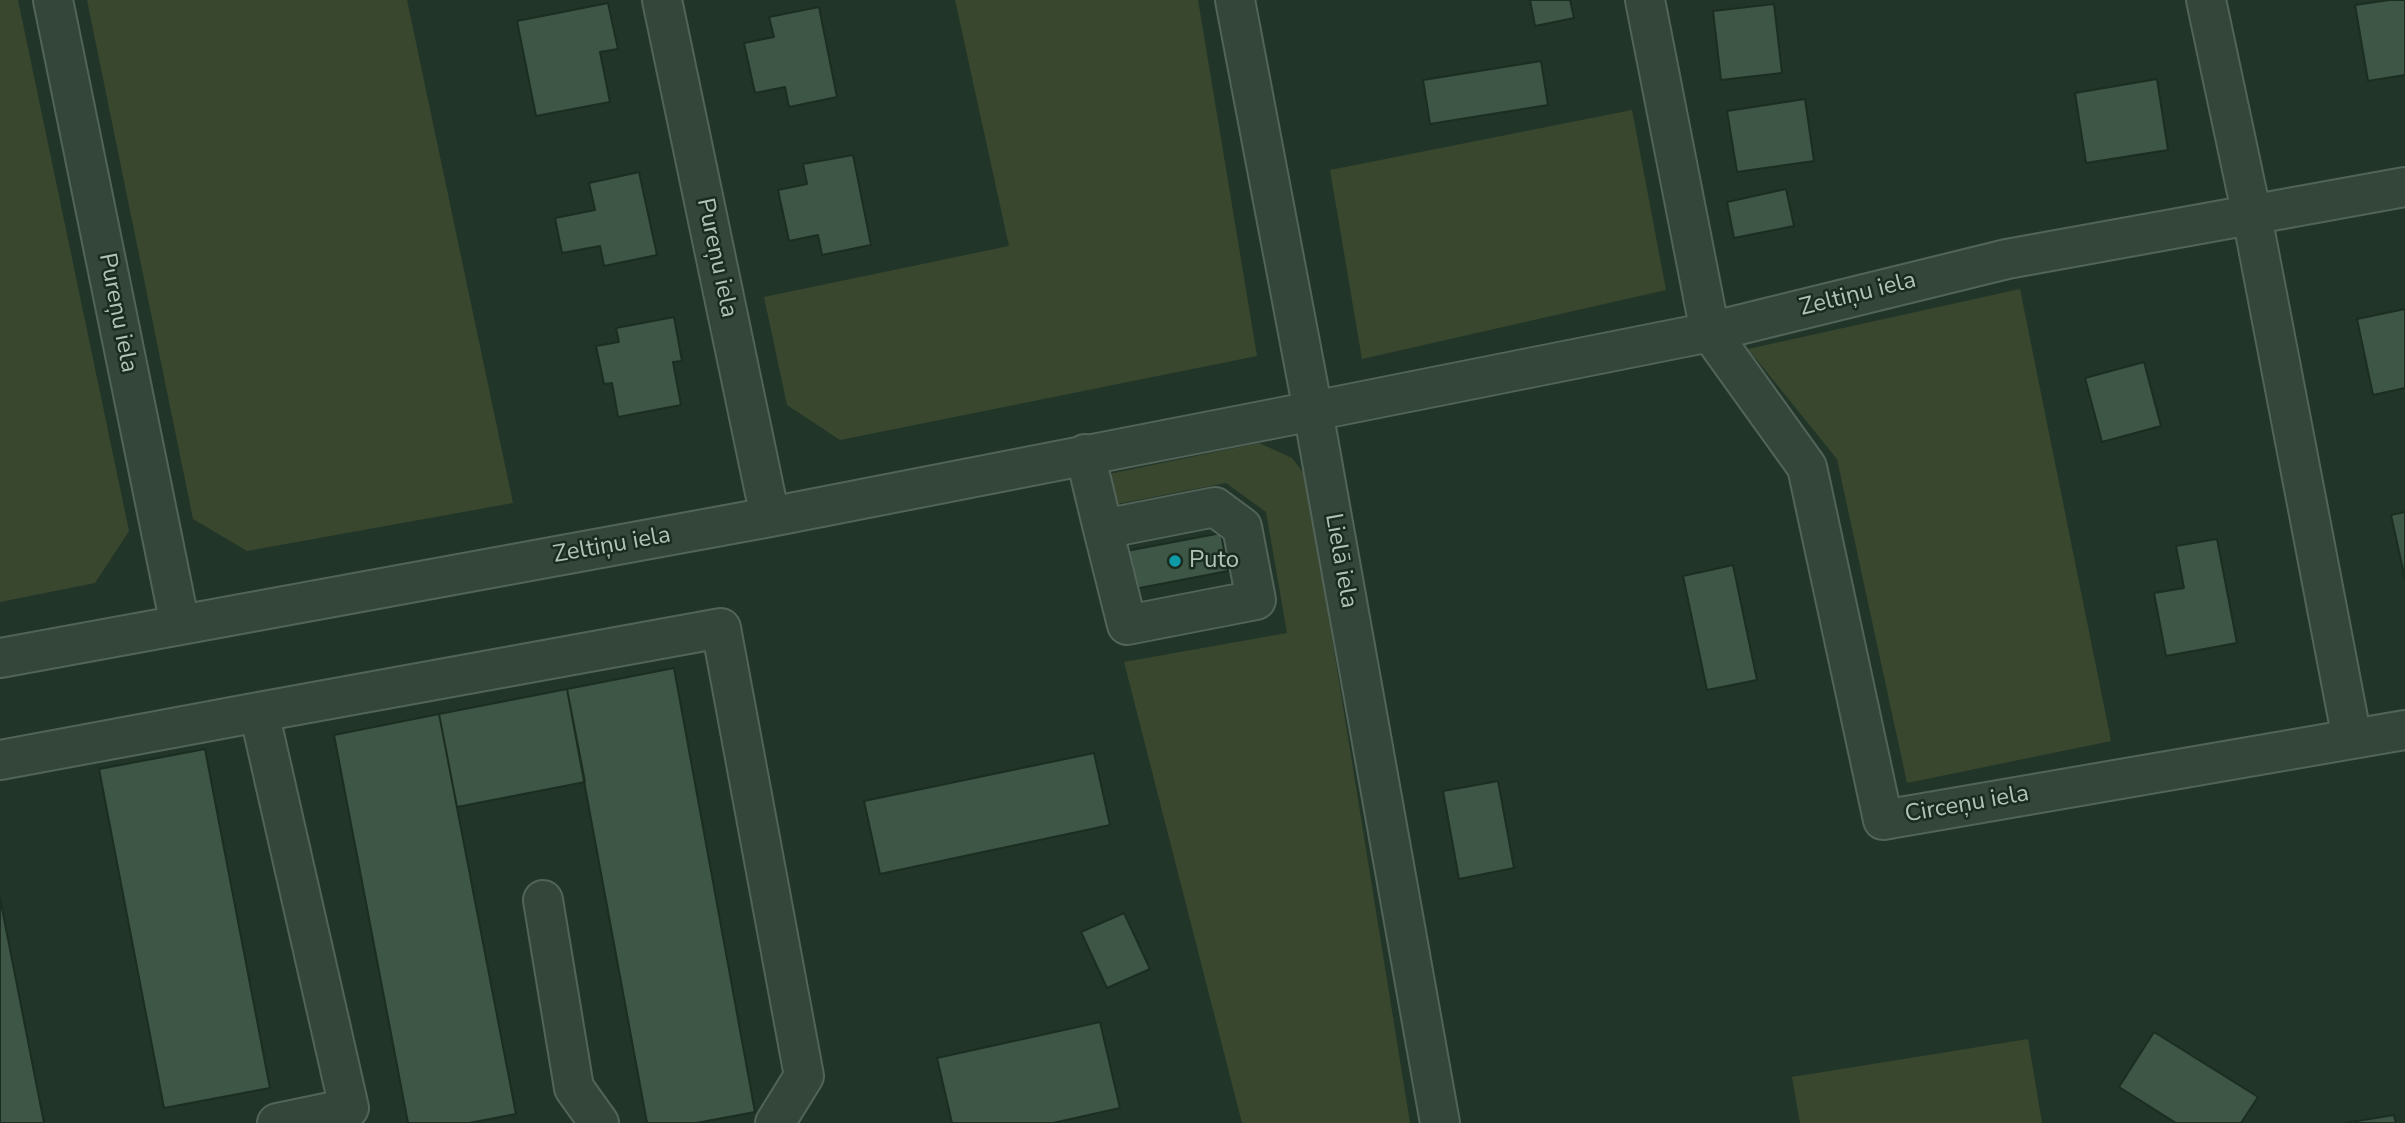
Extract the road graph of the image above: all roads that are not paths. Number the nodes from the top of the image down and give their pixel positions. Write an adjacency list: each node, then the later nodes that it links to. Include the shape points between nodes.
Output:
1 (53, 0): 13 (street, Pureņu iela)
2 (662, 0): 11 (street, Pureņu iela)
3 (1234, 0): 9 (street, Lielā iela)
4 (1645, 0): 8 (street)
5 (2206, 0): 7 (street)
6 (2405, 187): 7 (street, Zeltiņu iela)
7 (2252, 216): 8 (street, Zeltiņu iela, via 2007,259); 17 (street)
8 (1710, 332): 9 (street, Zeltiņu iela); 17 (street, Circeņu iela, via 1807,467 1884,820)
9 (1313, 411): 10 (street, Zeltiņu iela); 23 (street, Lielā iela)
10 (1085, 454): 11 (street, Zeltiņu iela); 12 (street)
11 (770, 517): 13 (street, Zeltiņu iela)
12 (1102, 529)
13 (180, 625): 14 (street, Zeltiņu iela)
14 (0, 658)
15 (259, 712): 18 (street); 20 (street, via 349,1108); 22 (street, via 722,628 804,1076)
16 (2405, 730): 17 (street, Circeņu iela)
17 (2352, 739)
18 (0, 760)
19 (543, 900): 21 (street, via 574,1088)
20 (277, 1123)
21 (599, 1123)
22 (775, 1123)
23 (1440, 1123)

